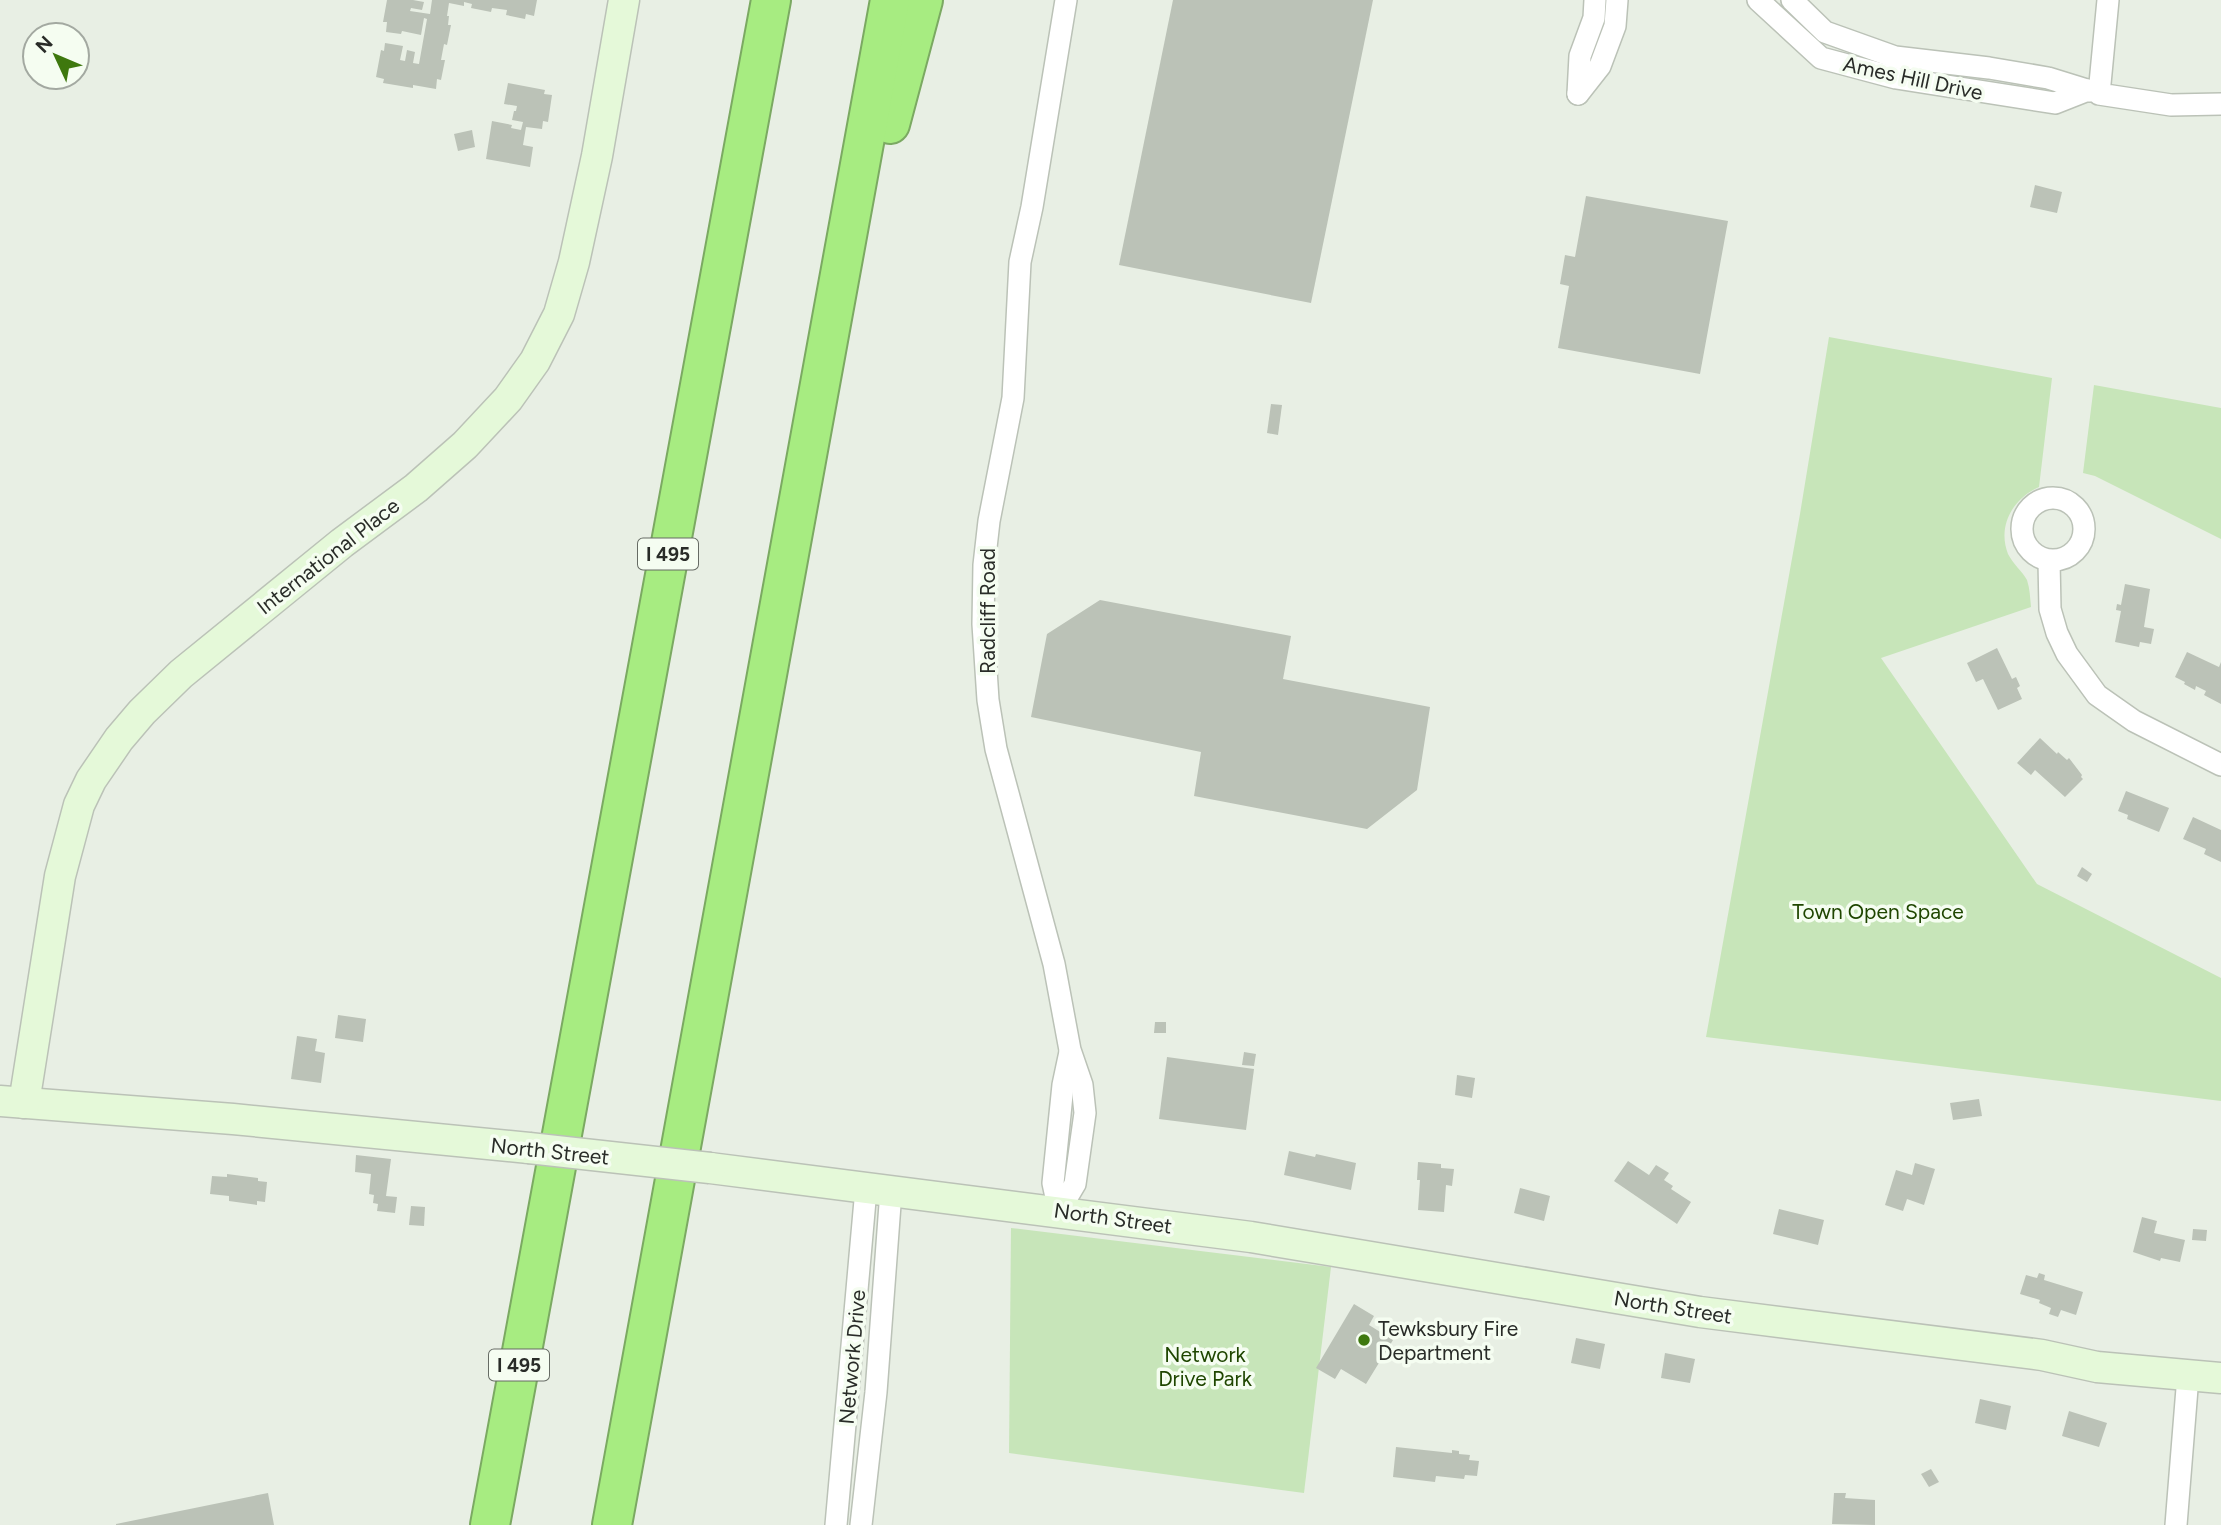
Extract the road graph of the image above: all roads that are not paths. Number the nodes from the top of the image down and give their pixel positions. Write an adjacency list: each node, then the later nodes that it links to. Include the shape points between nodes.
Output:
1 (624, 0): 16 (main road, International Place, via 574,262 559,314 535,361 508,399 455,454 181,674 142,712 91,780 79,805 60,876)
2 (771, 0): 21 (highway, I 495)
3 (890, 0): 13 (highway)
4 (923, 0): 13 (highway)
5 (1066, 0): 18 (street, Radcliff Road, via 1020,262 1013,398 989,521 983,624 996,749 1054,964 1070,1050 1053,1183)
6 (1595, 0): 7 (street, via 1594,19 1580,57 1578,94 1600,66 1615,26)
7 (1617, 0)
8 (1758, 0): 11 (street, Ames Hill Drive, via 1821,58 1896,78 2055,103)
9 (1792, 0): 11 (street, Ames Hill Drive, via 1825,32 1895,57 2048,78)
10 (2108, 0): 11 (street)
11 (2094, 92): 12 (street, Ames Hill Drive, via 2171,105)
12 (2221, 104)
13 (810, 438): 22 (highway)
14 (2049, 561): 15 (street, via 2050,609 2057,633 2097,695 2134,721)
15 (2221, 765)
16 (12, 1102): 17 (main road, North Street, bridge, via 529,1148)
17 (878, 1190): 18 (main road, North Street); 23 (street, Network Drive); 24 (street, Network Drive, via 876,1392)
18 (1059, 1211): 19 (main road, North Street, via 1251,1237 1700,1312)
19 (2188, 1376): 20 (main road, North Street); 25 (street)
20 (2221, 1378)
21 (490, 1525)
22 (612, 1525)
23 (836, 1525)
24 (861, 1525)
25 (2176, 1525)

